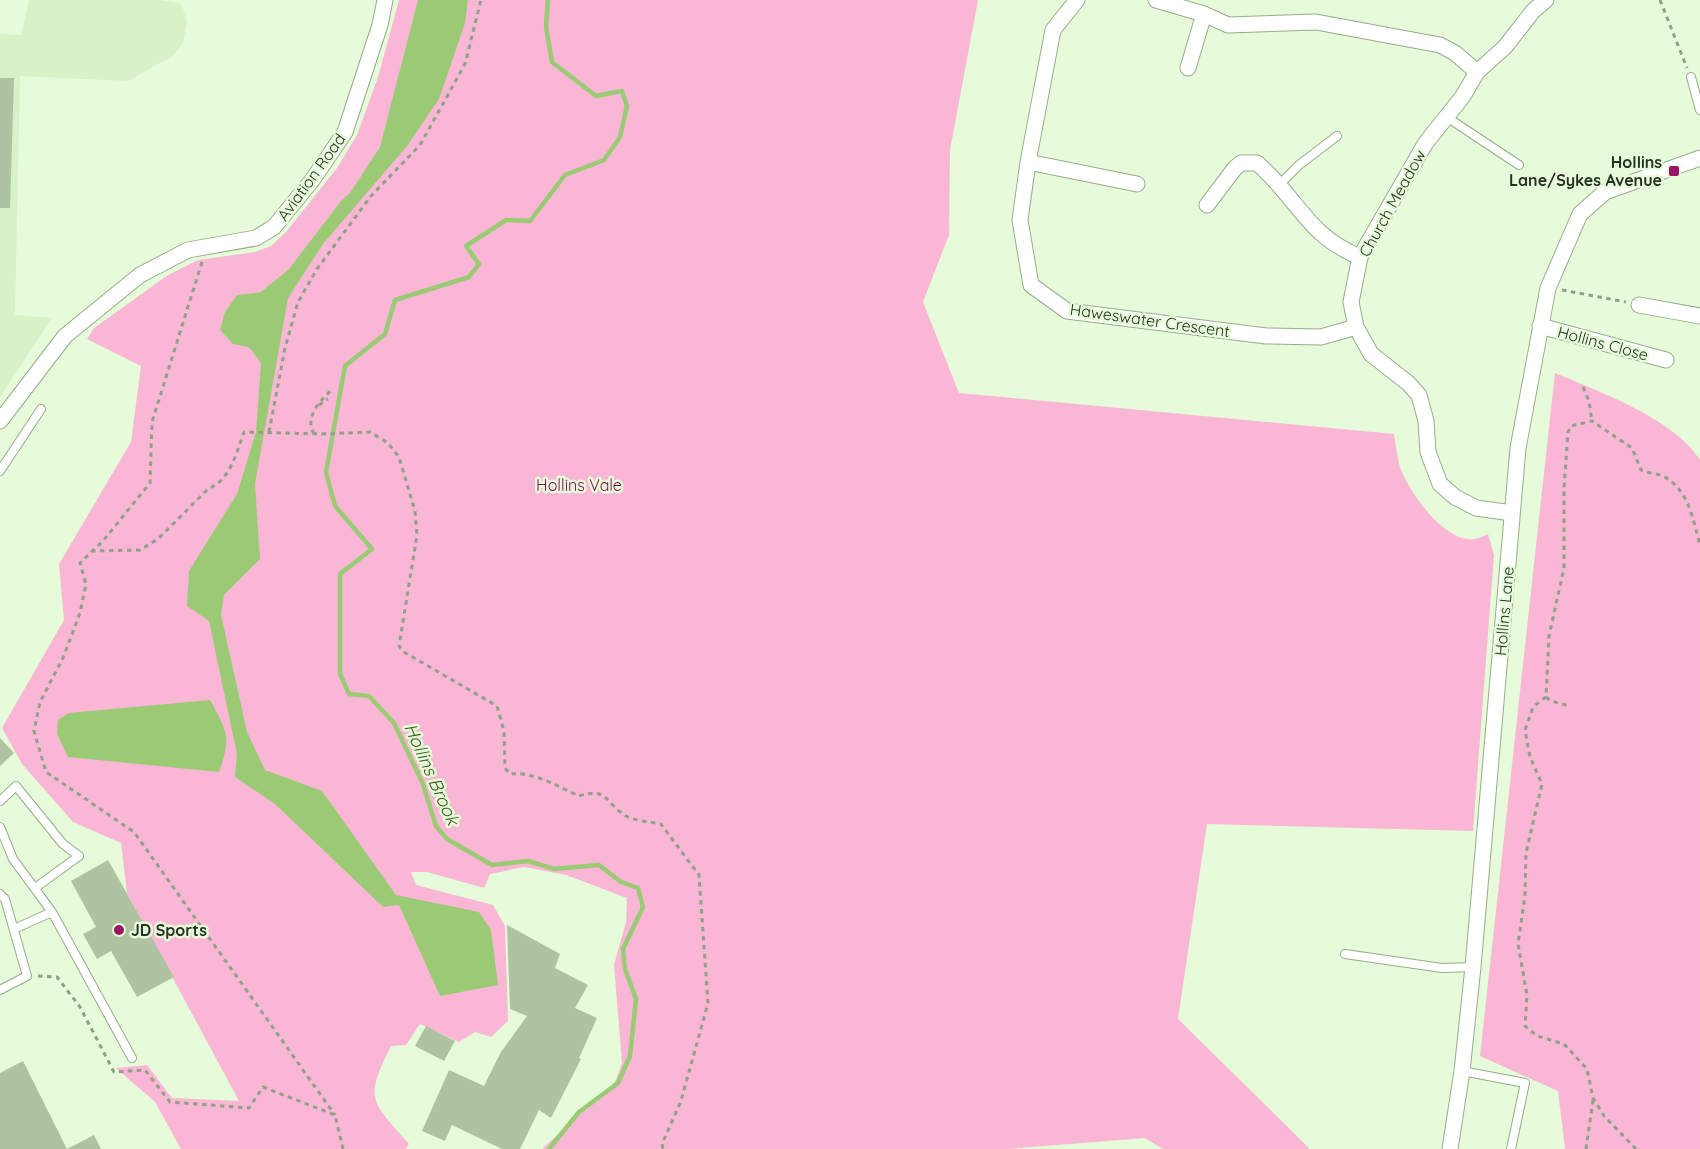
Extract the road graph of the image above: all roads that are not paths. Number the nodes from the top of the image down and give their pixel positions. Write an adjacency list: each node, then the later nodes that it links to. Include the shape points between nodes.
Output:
1 (385, 0): 25 (street, Aviation Road, via 381,25 345,132 313,179 266,233 188,250 140,275 64,336)
2 (1077, 0): 13 (street, Haweswater Crescent, via 1053,30)
3 (1156, 0): 5 (street)
4 (1546, 0): 7 (street, Church Meadow)
5 (1204, 14): 6 (street); 7 (street, via 1228,25 1316,22 1440,45)
6 (1188, 68)
7 (1477, 72): 10 (street, Church Meadow)
8 (1690, 77): 9 (lane)
9 (1700, 110)
10 (1445, 116): 14 (lane); 18 (street, Church Meadow)
11 (1337, 136): 16 (lane)
12 (1700, 158): 21 (street, Hollins Lane, via 1605,192 1580,213 1548,288)
13 (1028, 162): 15 (street); 22 (street, Haweswater Crescent, via 1020,220 1031,285 1067,310 1266,336 1322,337)
14 (1520, 165)
15 (1137, 184)
16 (1279, 185): 17 (street, via 1257,163 1241,163); 18 (street, via 1306,221 1325,238)
17 (1207, 205)
18 (1360, 257): 22 (street, Church Meadow, via 1351,302)
19 (1640, 305): 20 (street)
20 (1700, 316)
21 (1540, 326): 23 (street, Hollins Close); 27 (street, Hollins Lane, via 1518,448)
22 (1356, 327): 27 (street, Church Meadow, via 1371,354 1419,395 1428,452 1440,484 1476,508)
23 (1666, 360)
24 (41, 408): 26 (lane)
25 (0, 421)
26 (0, 471)
27 (1512, 513): 35 (street, Hollins Lane)
28 (0, 801): 30 (lane, via 16,786 63,844 79,856)
29 (0, 827): 30 (lane, via 13,859)
30 (35, 888): 32 (lane)
31 (0, 894): 33 (lane)
32 (52, 912): 33 (lane); 37 (lane)
33 (14, 929): 36 (lane, via 27,976)
34 (1345, 954): 35 (lane, via 1442,968)
35 (1473, 967): 38 (street, Hollins Lane)
36 (0, 990)
37 (132, 1058)
38 (1462, 1071): 39 (street, Hollins Lane); 40 (lane, via 1525,1083)
39 (1450, 1149)
40 (1511, 1149)

